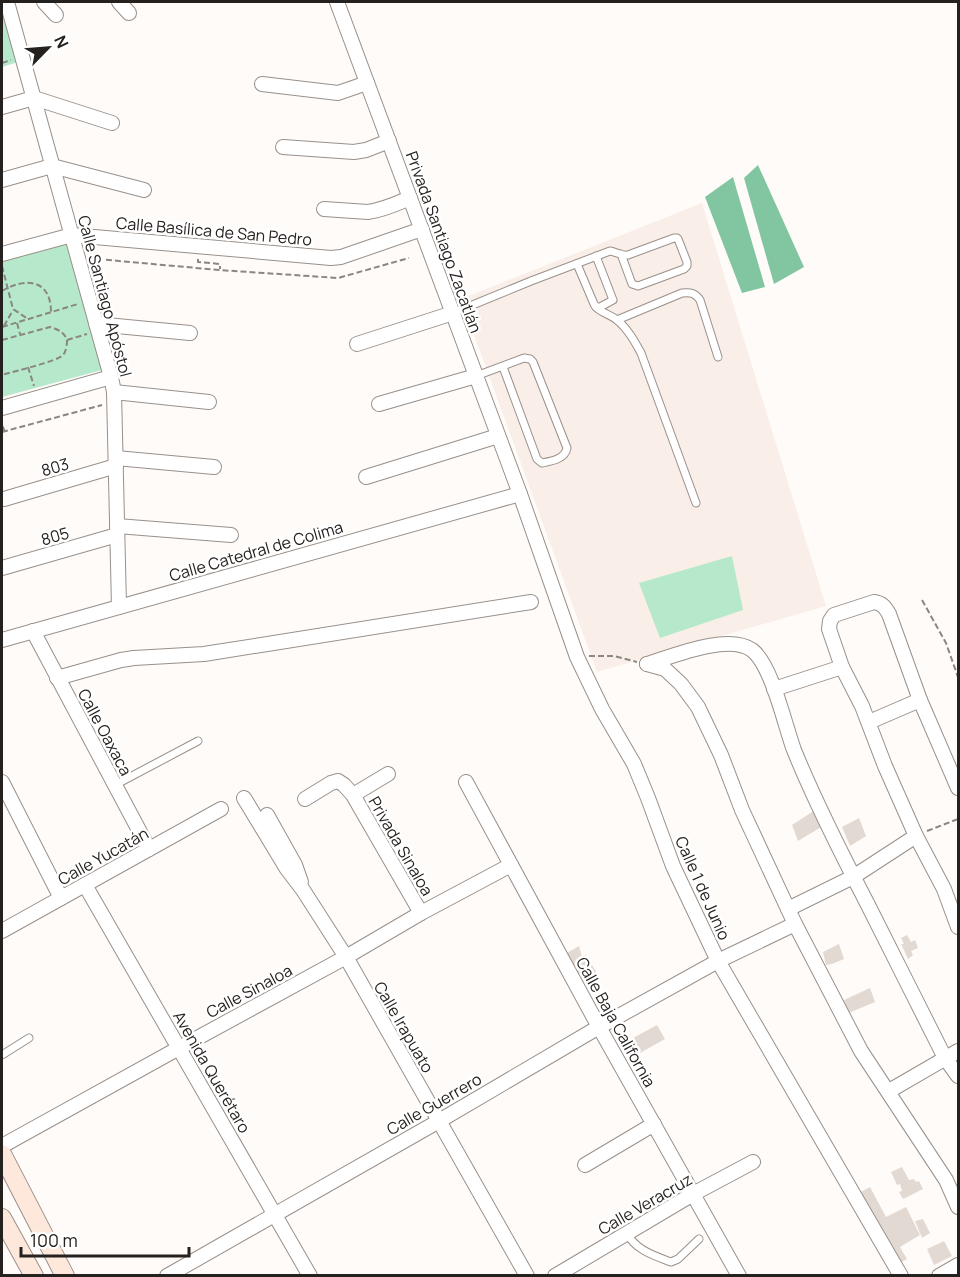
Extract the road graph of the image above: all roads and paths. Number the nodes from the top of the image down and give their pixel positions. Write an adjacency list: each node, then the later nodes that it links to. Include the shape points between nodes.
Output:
1 (7, 2): 9 (street, Calle Santiago Apóstol)
2 (45, 2): 6 (street)
3 (119, 2): 5 (street)
4 (337, 2): 7 (street, Privada Santiago Zacatlán)
5 (129, 13)
6 (56, 15)
7 (367, 83): 8 (street, via 338,93); 12 (street, Privada Santiago Zacatlán)
8 (262, 84)
9 (34, 98): 10 (street); 11 (street); 14 (street, Calle Santiago Apóstol)
10 (2, 107)
11 (112, 123)
12 (389, 141): 13 (street, via 354,152); 17 (street, Privada Santiago Zacatlán)
13 (283, 147)
14 (52, 166): 15 (street); 16 (street); 20 (street, Calle Santiago Apóstol)
15 (2, 180)
16 (144, 190)
17 (410, 198): 18 (street, via 368,212); 19 (street, Privada Santiago Zacatlán)
18 (324, 209)
19 (422, 229): 20 (street, Calle Basílica de San Pedro, via 331,258); 34 (street, Privada Santiago Zacatlán)
20 (72, 235): 21 (street, Calle Basílica de San Pedro); 30 (street, Calle Santiago Apóstol)
21 (2, 254)
22 (621, 254): 22 (lane, via 677,238 687,266 635,286); 23 (lane, via 610,251)
23 (596, 256): 26 (lane); 31 (lane, via 613,300)
24 (410, 258): 25 (path, via 338,278)
25 (97, 259)
26 (577, 264): 31 (lane); 34 (lane)
27 (2, 266): 28 (path)
28 (7, 288): 29 (path); 32 (path); 33 (path, via 31,282 43,288 50,299)
29 (2, 291)
30 (90, 300): 33 (path); 39 (street, Calle Santiago Apóstol)
31 (596, 307): 36 (lane)
32 (13, 309): 35 (path); 38 (path)
33 (51, 312): 35 (path)
34 (453, 313): 44 (street); 49 (street, Privada Santiago Zacatlán)
35 (28, 319): 37 (path)
36 (617, 320): 45 (lane, via 691,292 700,300); 64 (lane, via 633,338 640,354)
37 (17, 322): 38 (path); 41 (path)
38 (3, 326)
39 (97, 327): 40 (street); 43 (path); 50 (street, Calle Santiago Apóstol)
40 (190, 333)
41 (20, 335): 42 (path); 43 (path, via 50,327 63,333)
42 (2, 340)
43 (67, 340): 46 (path, via 63,356)
44 (357, 344)
45 (718, 357)
46 (28, 367): 48 (path); 52 (path)
47 (502, 367): 47 (lane, via 524,358 533,363 567,448 562,457 542,463 537,459); 49 (lane)
48 (2, 373)
49 (476, 376): 54 (street); 58 (street, Privada Santiago Zacatlán)
50 (111, 377): 51 (street, Calle Santiago Apóstol); 52 (street)
51 (114, 397): 53 (street); 57 (path); 59 (street, Calle Santiago Apóstol)
52 (37, 398): 55 (street)
53 (209, 402)
54 (379, 404)
55 (2, 408)
56 (2, 427): 57 (path)
57 (3, 432)
58 (498, 436): 61 (street); 62 (street, Privada Santiago Zacatlán)
59 (116, 462): 60 (street); 63 (street, 803); 65 (street, Calle Santiago Apóstol)
60 (214, 467)
61 (366, 477)
62 (519, 494): 70 (street, Calle Catedral de Colima); 73 (street, Calle 1 de Junio)
63 (3, 499)
64 (696, 503)
65 (117, 530): 66 (street); 67 (street, 805); 70 (street, Calle Santiago Apóstol)
66 (231, 535)
67 (2, 568)
68 (922, 600): 76 (path, via 946,643)
69 (531, 602): 77 (street, via 204,654 128,659)
70 (118, 607): 71 (street, Calle Catedral de Colima)
71 (33, 631): 72 (street, Calle Catedral de Colima); 77 (street, Calle Oaxaca)
72 (2, 640)
73 (577, 657): 74 (path, via 614,656); 106 (street, Calle 1 de Junio, via 634,765 673,866)
74 (647, 664): 78 (street, via 700,647 734,644 751,649 760,658); 100 (street, via 665,669 698,707)
75 (842, 667): 78 (street); 79 (street, via 830,621 834,615 880,603 889,614); 80 (street)
76 (958, 677)
77 (57, 678): 85 (street, Calle Oaxaca)
78 (774, 689): 96 (street, via 794,749)
79 (920, 700): 80 (street); 86 (street)
80 (869, 722): 93 (street)
81 (198, 741): 85 (lane)
82 (388, 774): 87 (street, Privada Sinaloa)
83 (2, 782): 99 (street)
84 (466, 782): 95 (street, Calle Baja California)
85 (115, 785): 94 (street, Calle Oaxaca)
86 (958, 788)
87 (353, 795): 89 (street, Privada Sinaloa, via 338,782); 101 (street, Privada Sinaloa)
88 (244, 798): 98 (street, Calle Irapuato)
89 (305, 799)
90 (221, 809): 94 (street, Calle Yucatán)
91 (267, 815): 98 (street, Calle Irapuato, via 295,865)
92 (958, 819): 93 (path)
93 (916, 836): 96 (street); 103 (street, via 944,889)
94 (149, 849): 97 (street, Calle Yucatán)
95 (511, 865): 101 (street, Calle Sinaloa); 107 (street, Calle Baja California)
96 (853, 877): 100 (street); 112 (street)
97 (85, 885): 99 (street, Calle Yucatán); 109 (street, Avenida Querétaro)
98 (303, 890): 105 (street, Calle Irapuato)
99 (61, 898): 104 (street, Calle Yucatán)
100 (788, 909): 102 (street)
101 (421, 913): 105 (street, Calle Sinaloa)
102 (795, 924): 106 (street, Calle Guerrero); 114 (street, via 861,1051)
103 (958, 927)
104 (2, 931)
105 (346, 957): 109 (street, Calle Sinaloa); 115 (street, Calle Irapuato)
106 (718, 961): 107 (street, Calle Guerrero); 135 (street, Calle 1 de Junio)
107 (599, 1027): 115 (street, Calle Guerrero); 116 (street, Calle Baja California)
108 (29, 1038): 111 (lane)
109 (179, 1047): 117 (street, Calle Sinaloa); 123 (street, Avenida Querétaro)
110 (958, 1051): 112 (street)
111 (2, 1055)
112 (945, 1058): 113 (street); 114 (street)
113 (958, 1076)
114 (889, 1090): 122 (street, via 946,1180)
115 (439, 1121): 123 (street, Calle Guerrero); 132 (street, Calle Irapuato)
116 (654, 1124): 120 (street); 121 (street, Calle Baja California)
117 (2, 1146)
118 (2, 1154): 129 (main road)
119 (753, 1162): 121 (street, Calle Veracruz)
120 (585, 1165)
121 (693, 1194): 125 (street, Calle Veracruz); 134 (street, Calle Baja California)
122 (958, 1207)
123 (275, 1215): 130 (street, Calle Guerrero); 131 (street, Avenida Querétaro)
124 (2, 1218): 128 (main road)
125 (627, 1233): 126 (lane, via 649,1255 671,1262); 133 (street, Calle Veracruz)
126 (699, 1239)
127 (958, 1264): 136 (street)
128 (34, 1275)
129 (65, 1275)
130 (167, 1275)
131 (310, 1275)
132 (527, 1275)
133 (555, 1275)
134 (740, 1275)
135 (901, 1275)
136 (939, 1275)

